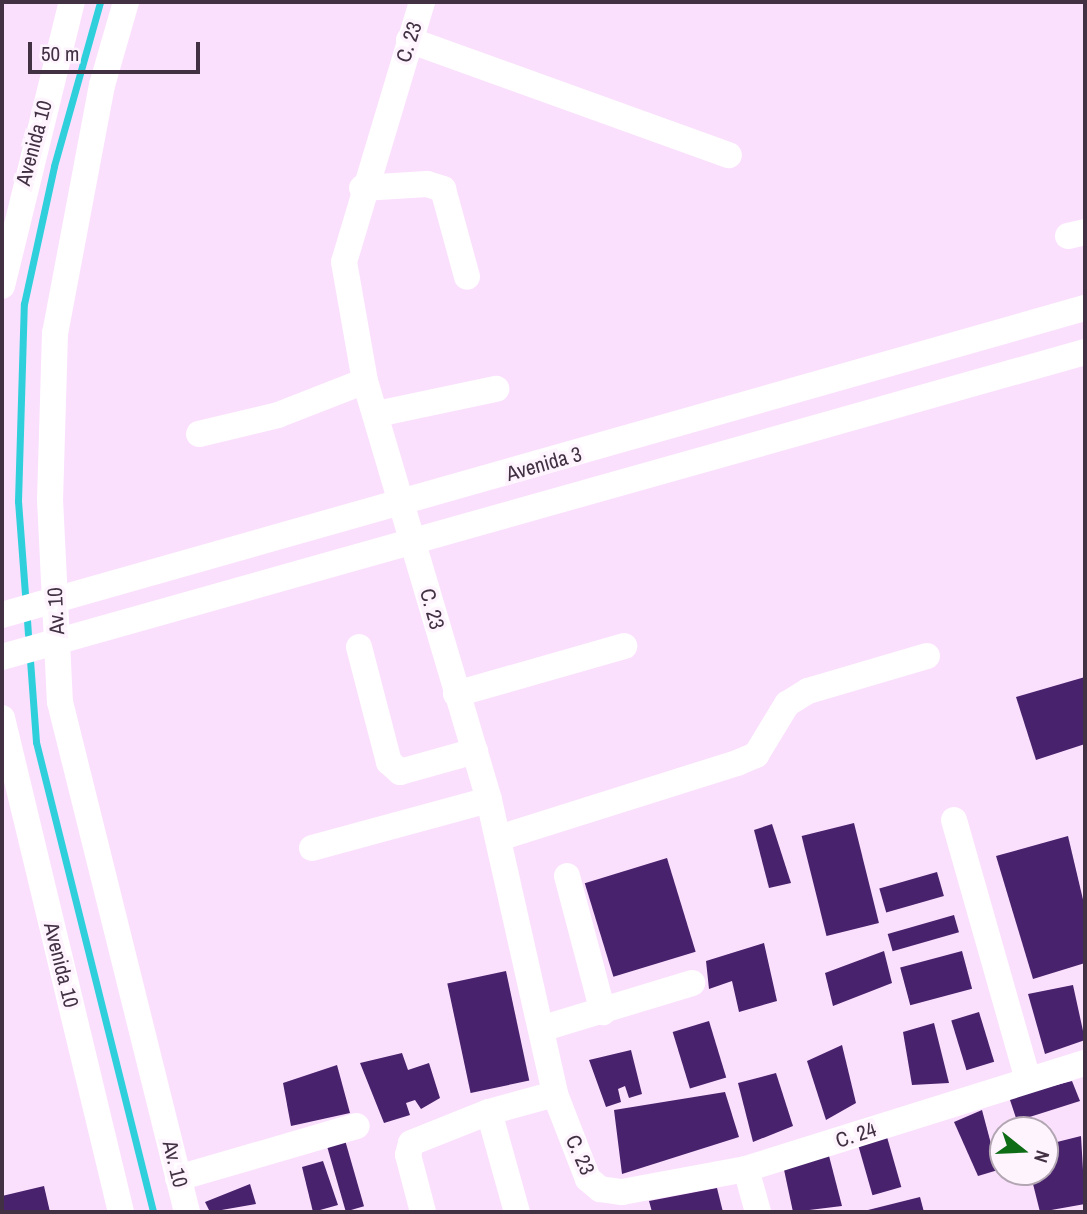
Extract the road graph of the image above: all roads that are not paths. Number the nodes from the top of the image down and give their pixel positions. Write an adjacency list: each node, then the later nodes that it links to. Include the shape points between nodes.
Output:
1 (72, 2): 6 (street, Avenida 10)
2 (126, 2): 18 (street, Av. 10, via 102,85 55,333 50,499)
3 (422, 2): 4 (street, C. 23)
4 (409, 40): 5 (street); 7 (street, C. 23)
5 (729, 155)
6 (14, 167): 9 (street, Avenida 10)
7 (362, 188): 8 (street, via 427,184 443,189); 12 (street, C. 23, via 344,262)
8 (467, 277)
9 (2, 286)
10 (1085, 308): 16 (street, Avenida 3)
11 (1085, 352): 17 (street, Avenida 3)
12 (366, 381): 14 (street, C. 23); 15 (street, via 278,415)
13 (496, 389): 14 (street)
14 (377, 414): 16 (street, C. 23)
15 (200, 434)
16 (402, 504): 17 (street, C. 23); 18 (street, Avenida 3)
17 (412, 543): 20 (street, Avenida 3); 25 (street, C. 23)
18 (56, 598): 19 (street, Avenida 3); 20 (street, Av. 10)
19 (2, 615)
20 (58, 637): 24 (street, Avenida 3); 42 (street, Av. 10, via 60,702)
21 (624, 646): 25 (street)
22 (359, 647): 27 (street, via 389,762 400,772)
23 (927, 656): 30 (street, via 808,691 787,705 756,755)
24 (2, 657)
25 (456, 694): 27 (street, C. 23)
26 (2, 718): 44 (street, Avenida 10)
27 (475, 751): 28 (street, C. 23)
28 (489, 800): 30 (street, C. 23); 31 (street)
29 (954, 820): 37 (street)
30 (499, 838): 35 (street, C. 23)
31 (312, 848)
32 (566, 876): 34 (street)
33 (692, 983): 34 (street)
34 (603, 1012): 35 (street)
35 (544, 1028): 38 (street, C. 23)
36 (1085, 1063): 37 (street, C. 24)
37 (1028, 1080): 41 (street, C. 24)
38 (555, 1094): 39 (street); 43 (street, C. 23, via 588,1179 600,1189)
39 (489, 1112): 46 (street, via 411,1143 408,1155); 47 (street)
40 (357, 1126): 42 (street)
41 (746, 1169): 43 (street, C. 24); 48 (street)
42 (178, 1178): 45 (street, Av. 10)
43 (622, 1192)
44 (121, 1212)
45 (187, 1212)
46 (423, 1212)
47 (517, 1212)
48 (758, 1212)

